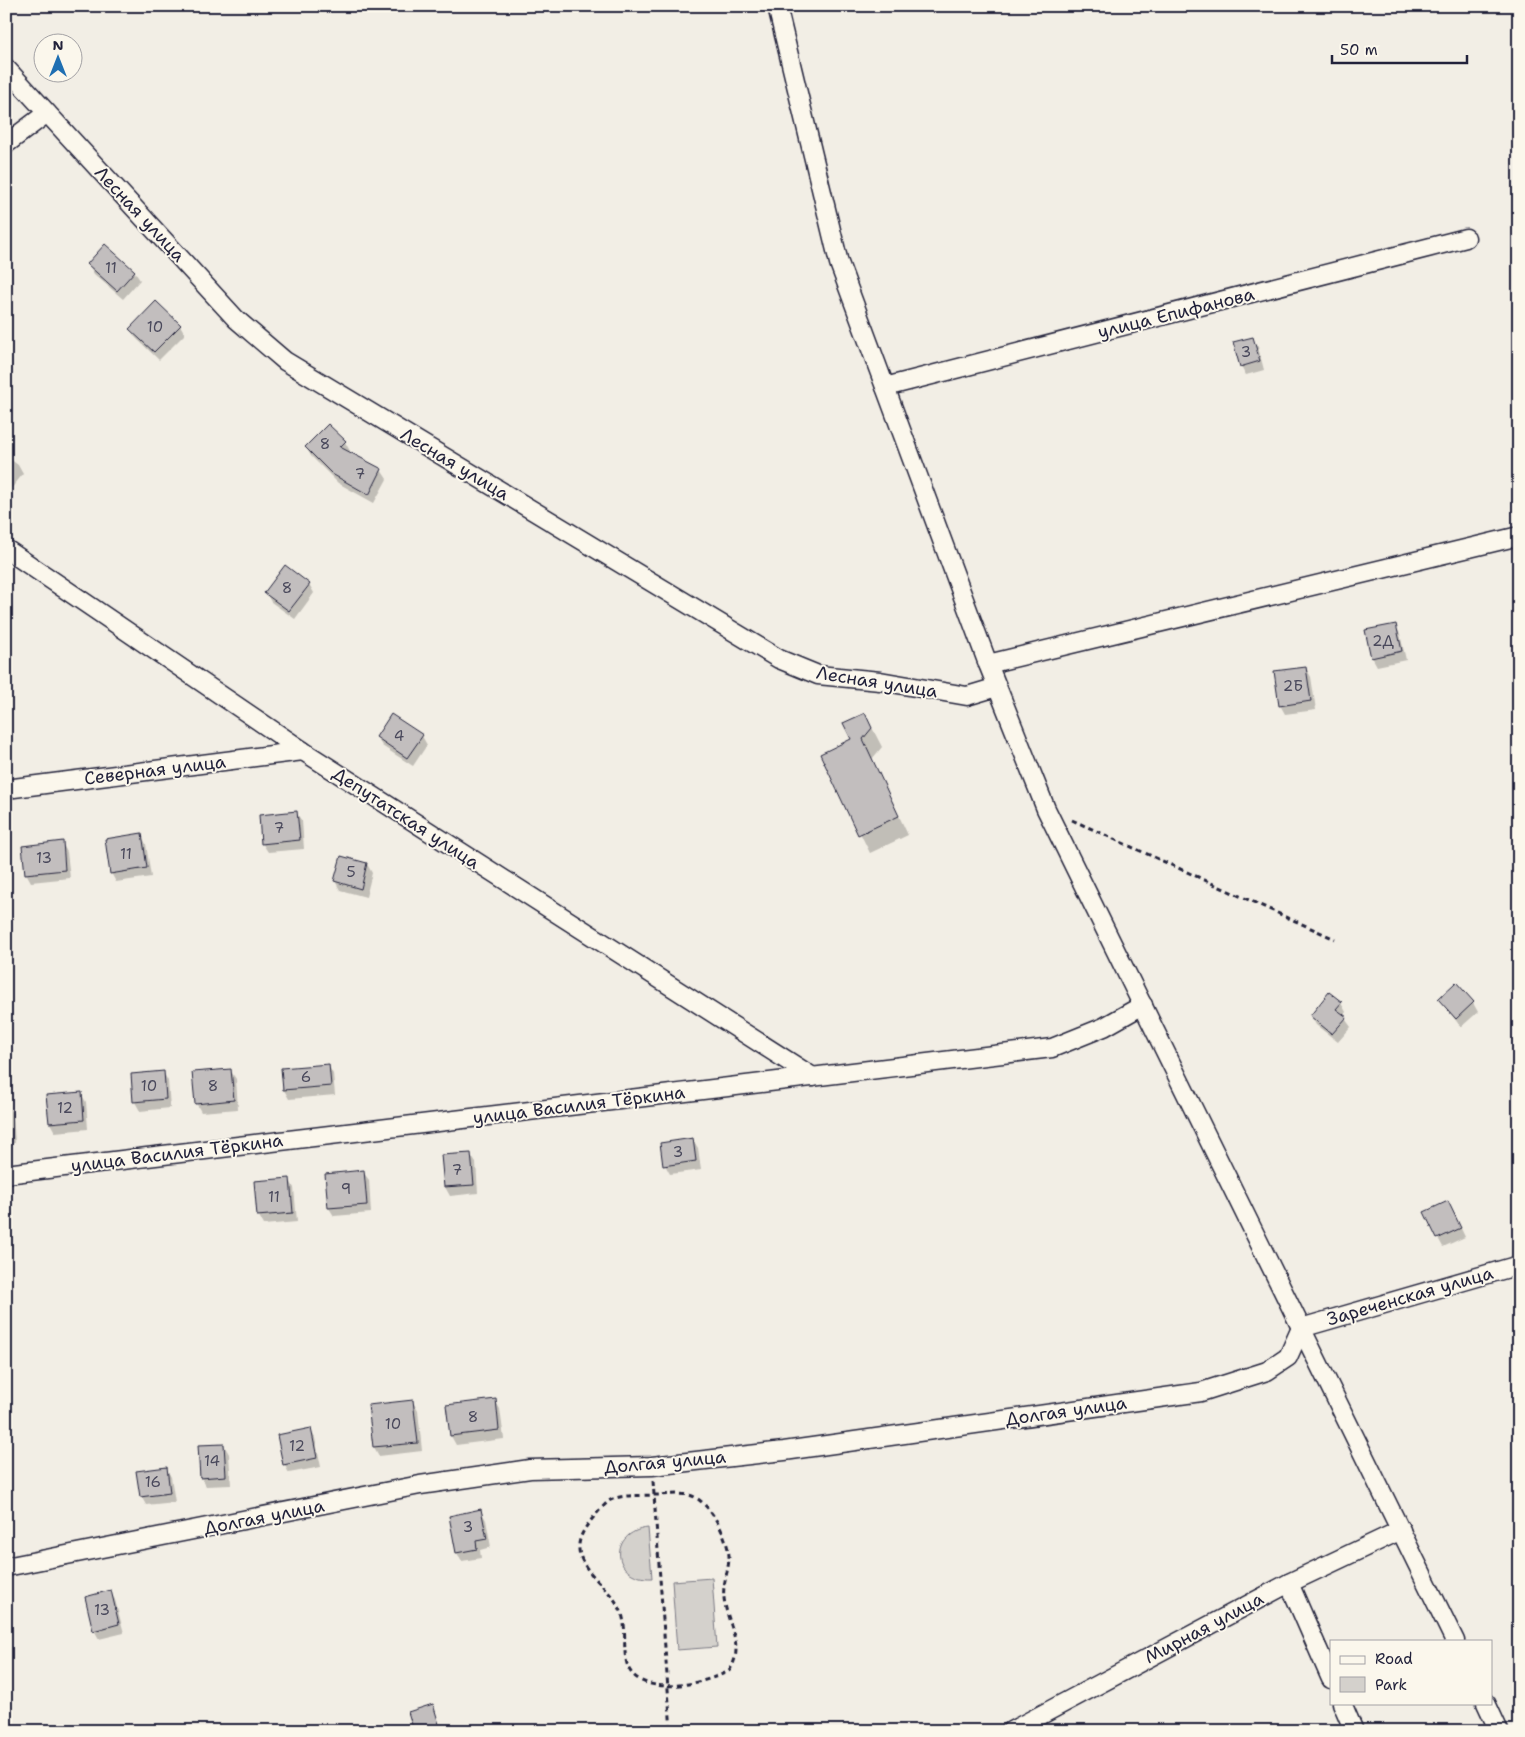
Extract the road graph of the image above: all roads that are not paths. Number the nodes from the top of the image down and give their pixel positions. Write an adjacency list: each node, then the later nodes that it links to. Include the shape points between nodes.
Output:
1 (777, 6): 6 (street, via 839,263)
2 (6, 68): 3 (street, Лесная улица)
3 (47, 113): 4 (street); 10 (street, Лесная улица, via 236,319 285,361 780,659 818,675 880,681 967,696)
4 (6, 144)
5 (1466, 238): 6 (street, улица Епифанова)
6 (885, 387): 9 (street)
7 (1519, 536): 9 (street)
8 (6, 549): 11 (street, Депутатская улица)
9 (988, 664): 10 (street)
10 (998, 687): 13 (street, via 1046,809)
11 (303, 752): 12 (street, Северная улица); 14 (street, Депутатская улица)
12 (6, 790)
13 (1143, 1005): 14 (street, улица Василия Тёркина, via 1052,1048); 17 (street)
14 (813, 1077): 15 (street, улица Василия Тёркина)
15 (6, 1174)
16 (1519, 1265): 17 (street, Зареченская улица)
17 (1301, 1328): 18 (street); 19 (street, Долгая улица, via 1288,1357 1267,1371 1201,1392 784,1451 652,1466 530,1469 420,1485)
18 (1401, 1530): 20 (street, Мирная улица); 21 (street)
19 (6, 1567)
20 (1289, 1583): 22 (street); 25 (street, Мирная улица)
21 (1455, 1640)
22 (1330, 1677)
23 (1342, 1704): 26 (street)
24 (1486, 1704): 27 (street)
25 (1011, 1731)
26 (1354, 1731)
27 (1499, 1731)

